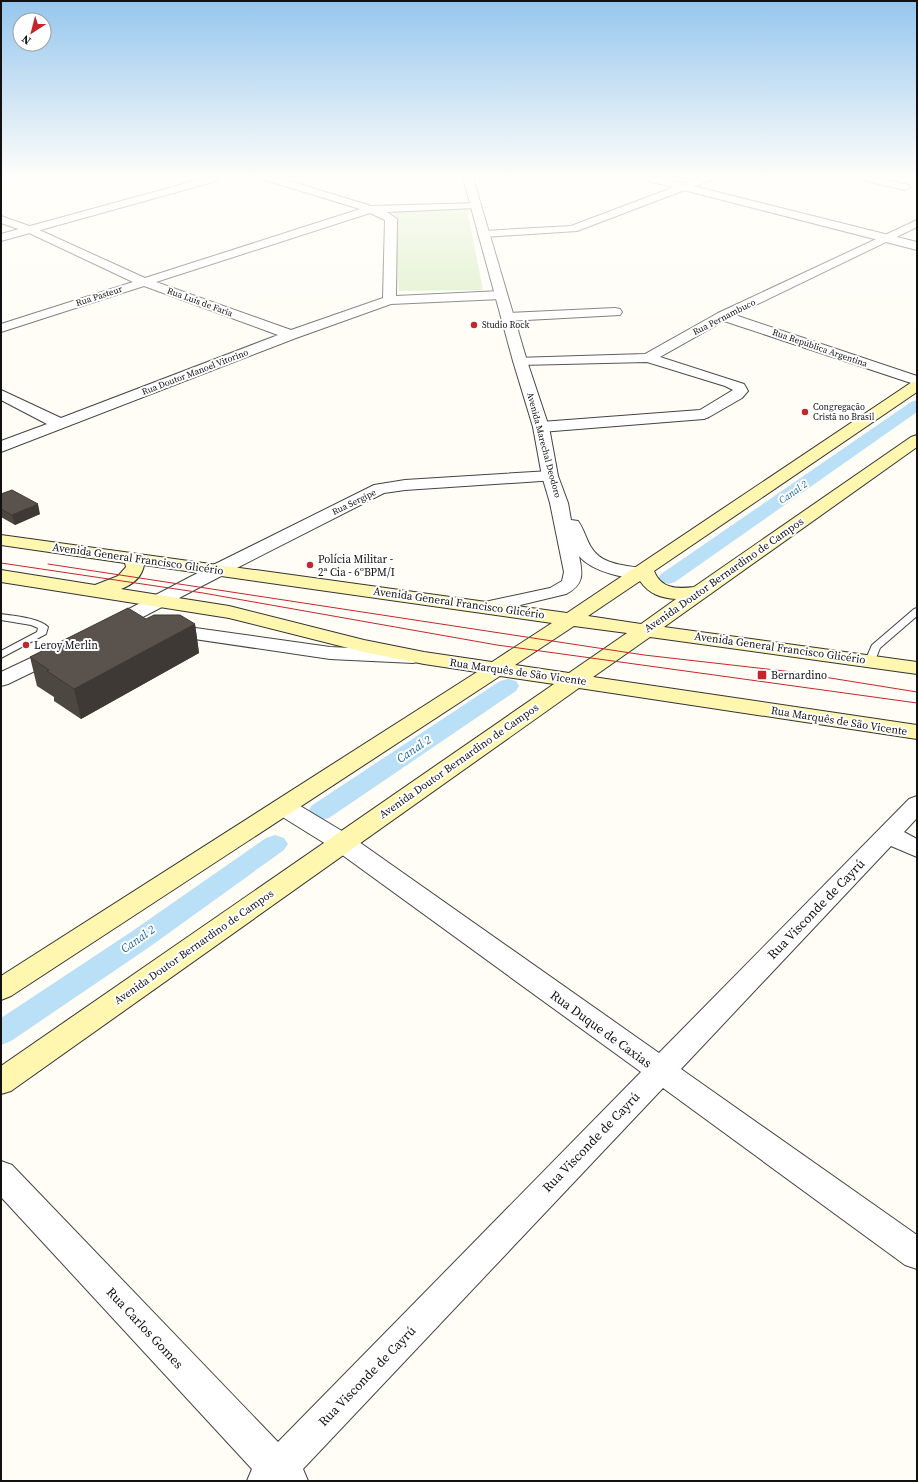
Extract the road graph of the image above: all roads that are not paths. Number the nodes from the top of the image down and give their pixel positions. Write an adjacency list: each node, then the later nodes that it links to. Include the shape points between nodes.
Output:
1 (68, 247): 6 (street, Rua Luís de Faria)
2 (252, 247): 6 (street, Rua Pasteur)
3 (390, 247): 8 (street)
4 (488, 247): 7 (street, Avenida Marechal Deodoro)
5 (867, 247): 10 (street, Rua Pernambuco)
6 (144, 282): 12 (street, Rua Pasteur); 13 (street, Rua Luís de Faria)
7 (501, 294): 8 (street, Rua Doutor Manoel Vitorino); 11 (street, Avenida Marechal Deodoro)
8 (389, 300): 13 (street, Rua Doutor Manoel Vitorino)
9 (615, 312): 11 (street)
10 (723, 316): 14 (street, Rua Pernambuco); 16 (street, Rua República Argentina)
11 (508, 317): 15 (street, Avenida Marechal Deodoro)
12 (1, 328)
13 (290, 335): 19 (street, Rua Doutor Manoel Vitorino)
14 (648, 358): 15 (street, Rua Pernambuco); 20 (street, via 730,383 739,387 741,391 704,414)
15 (520, 361): 20 (street, Avenida Marechal Deodoro)
16 (917, 381)
17 (917, 385): 28 (main road)
18 (1, 394): 19 (street)
19 (60, 424): 22 (street, Rua Doutor Manoel Vitorino)
20 (541, 427): 23 (street, Avenida Marechal Deodoro)
21 (917, 440): 31 (main road, Avenida Doutor Bernardino de Campos)
22 (1, 446)
23 (550, 476): 24 (street, Avenida Marechal Deodoro); 27 (street, Rua Sergipe, via 405,485 380,489)
24 (559, 503): 28 (street, via 584,550 593,560 609,567); 33 (street, Avenida Marechal Deodoro, via 573,572 572,580 556,592)
25 (1, 540): 26 (main road, Avenida General Francisco Glicério)
26 (130, 558): 27 (main road, Avenida General Francisco Glicério); 30 (main road, via 134,561 135,567 130,576 117,585)
27 (218, 570): 32 (street, Rua Sergipe); 33 (main road, Avenida General Francisco Glicério)
28 (641, 572): 31 (main road, via 647,580 666,593); 36 (main road)
29 (4, 578): 30 (main road)
30 (97, 591): 32 (main road)
31 (700, 592): 38 (main road, Avenida Doutor Bernardino de Campos)
32 (160, 600): 37 (street, Rua Sergipe); 40 (main road, via 229,612 364,646)
33 (487, 607): 36 (main road, Avenida General Francisco Glicério)
34 (917, 611): 41 (lane, via 876,647)
35 (1, 617): 39 (lane, via 43,627 41,634)
36 (571, 619): 38 (main road, Avenida General Francisco Glicério); 42 (main road)
37 (118, 623): 40 (street, Rua Marquês de São Vicente, via 330,653); 44 (street, Rua Sergipe)
38 (648, 629): 41 (main road, Avenida General Francisco Glicério); 45 (main road, Avenida Doutor Bernardino de Campos)
39 (1, 655)
40 (424, 658): 42 (main road, Rua Marquês de São Vicente)
41 (870, 661): 43 (main road, Avenida General Francisco Glicério)
42 (497, 668): 45 (main road, Rua Marquês de São Vicente); 48 (main road)
43 (917, 668)
44 (1, 680)
45 (576, 680): 46 (main road, Rua Marquês de São Vicente); 50 (main road, Avenida Doutor Bernardino de Campos)
46 (917, 732)
47 (917, 804): 49 (street, Rua Visconde de Cayrú)
48 (284, 807): 50 (street, Rua Duque de Caxias); 52 (main road)
49 (889, 835): 51 (street); 53 (street, Rua Visconde de Cayrú)
50 (343, 843): 53 (street, Rua Duque de Caxias); 54 (main road, Avenida Doutor Bernardino de Campos)
51 (917, 849)
52 (1, 989)
53 (660, 1071): 56 (street, Rua Duque de Caxias); 57 (street, Rua Visconde de Cayrú)
54 (1, 1082)
55 (1, 1175): 57 (street, Rua Carlos Gomes)
56 (917, 1254)
57 (278, 1477)

